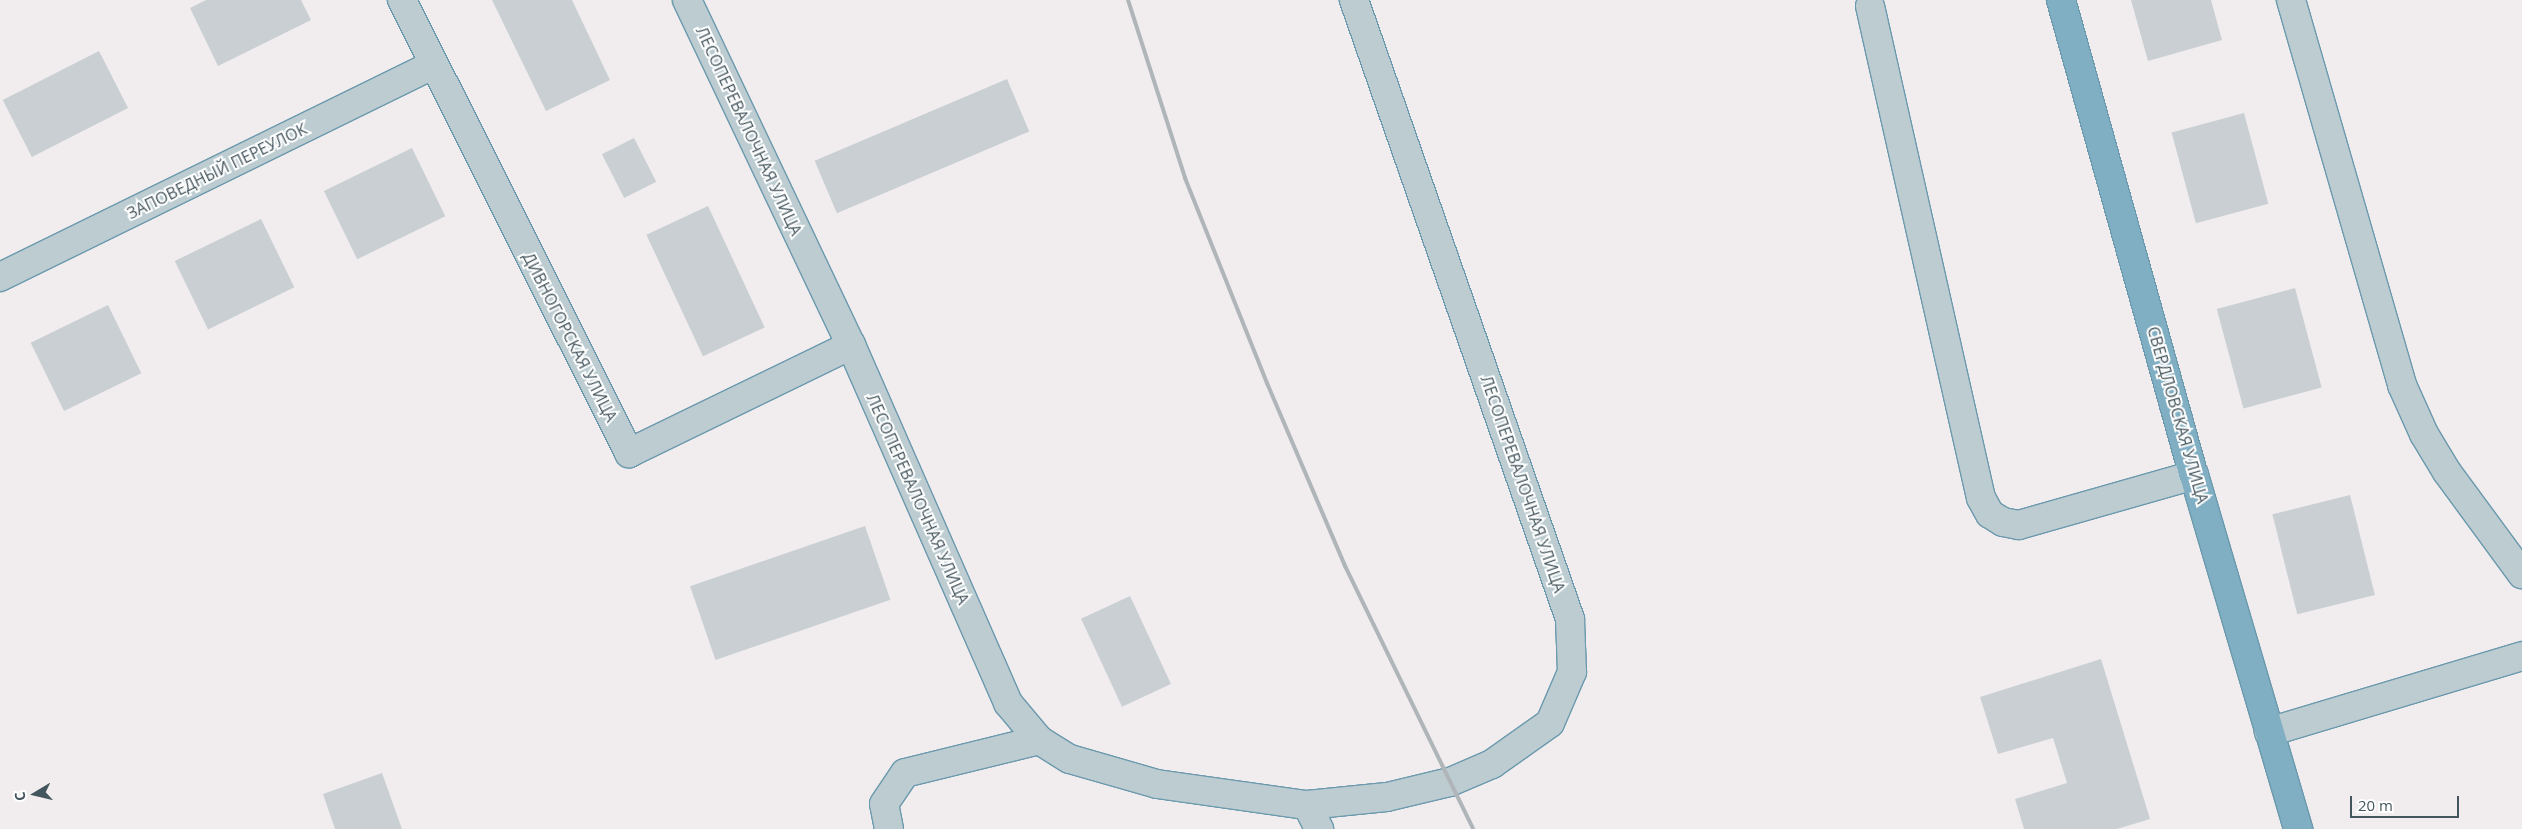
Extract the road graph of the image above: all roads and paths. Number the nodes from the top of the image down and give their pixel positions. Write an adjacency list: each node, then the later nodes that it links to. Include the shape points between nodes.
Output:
1 (402, 0): 7 (street, ДИВНОГОРСКАЯ УЛИЦА)
2 (687, 0): 9 (street, ЛЕСОПЕРЕВАЛОЧНАЯ УЛИЦА)
3 (1354, 0): 15 (street, ЛЕСОПЕРЕВАЛОЧНАЯ УЛИЦА, via 1570,619 1572,672 1550,723 1492,764 1450,782)
4 (2061, 0): 10 (highway, СВЕРДЛОВСКАЯ УЛИЦА)
5 (2291, 0): 11 (street, via 2402,385 2424,434 2447,472)
6 (1870, 6): 10 (street, via 1981,498 1990,514 2003,522 2019,525)
7 (433, 65): 8 (street, ЗАПОВЕДНЫЙ ПЕРЕУЛОК); 9 (street, ДИВНОГОРСКАЯ УЛИЦА, via 628,453)
8 (0, 277)
9 (851, 345): 14 (street, ЛЕСОПЕРЕВАЛОЧНАЯ УЛИЦА, via 1008,703)
10 (2194, 475): 13 (highway, СВЕРДЛОВСКАЯ УЛИЦА)
11 (2522, 574)
12 (2522, 656): 13 (street)
13 (2269, 732): 17 (highway, СВЕРДЛОВСКАЯ УЛИЦА)
14 (1039, 740): 15 (street, ЛЕСОПЕРЕВАЛОЧНАЯ УЛИЦА, via 1070,759 1157,784); 16 (street, via 905,773 884,804)
15 (1313, 817)
16 (889, 829)
17 (2298, 829)

